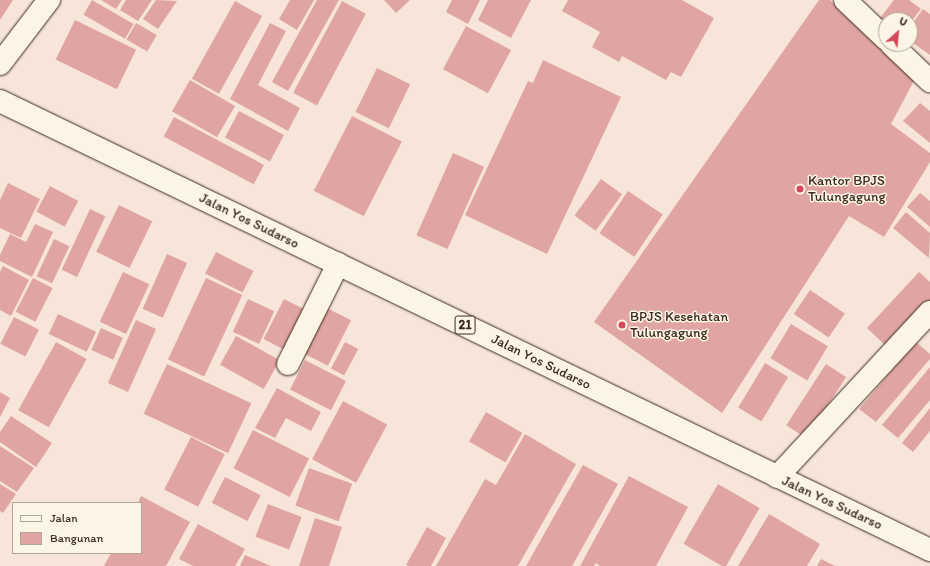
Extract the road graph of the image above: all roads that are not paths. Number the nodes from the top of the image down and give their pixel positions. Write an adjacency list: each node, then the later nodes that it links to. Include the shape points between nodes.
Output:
1 (49, 0): 5 (main road)
2 (845, 0): 3 (main road)
3 (878, 31)
4 (899, 52): 6 (main road)
5 (0, 64)
6 (930, 81)
7 (0, 101): 8 (main road, Jalan Yos Sudarso / 21)
8 (338, 264): 10 (main road); 11 (main road, Jalan Yos Sudarso / 21)
9 (930, 312): 11 (main road)
10 (288, 364)
11 (777, 477): 12 (main road, Jalan Yos Sudarso / 21)
12 (930, 550)

